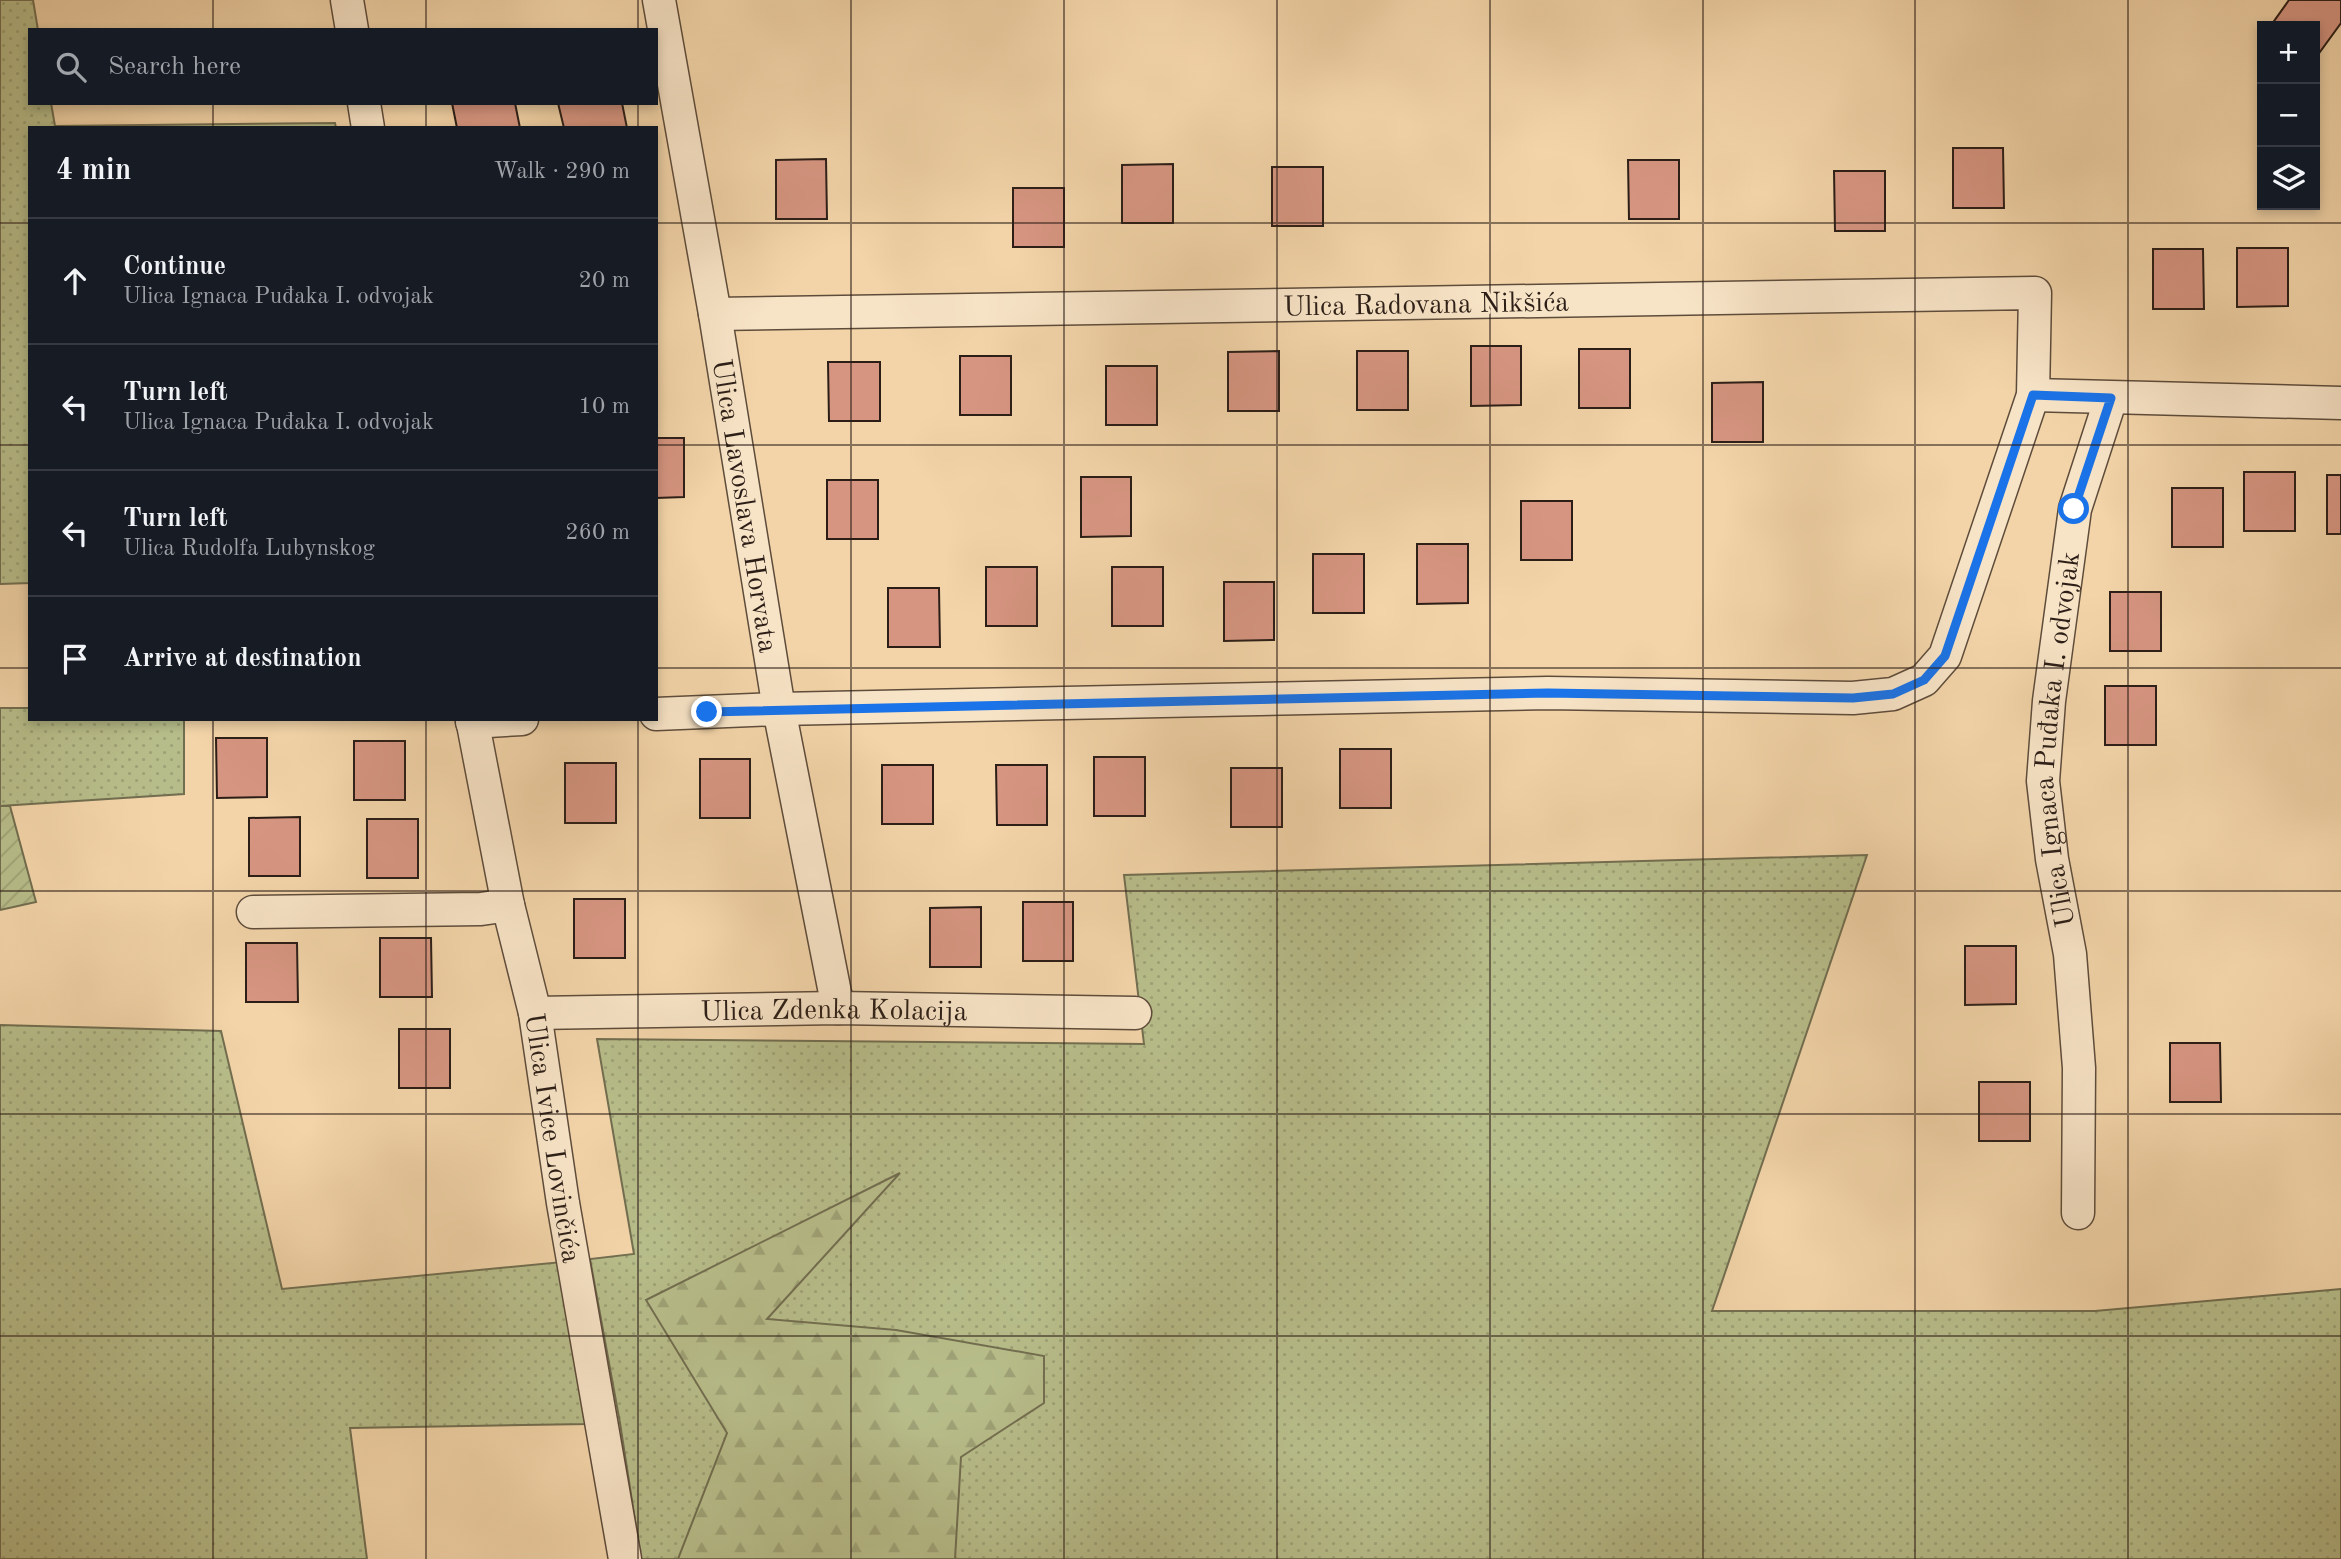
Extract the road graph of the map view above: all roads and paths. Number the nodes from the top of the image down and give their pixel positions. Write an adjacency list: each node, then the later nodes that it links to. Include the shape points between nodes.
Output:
1 (347, 0): 3 (street)
2 (659, 0): 6 (street, Ulica Lavoslava Horvata)
3 (352, 28)
4 (364, 105): 5 (street)
5 (368, 126)
6 (715, 314): 7 (street, Ulica Radovana Nikšića, via 2035,293); 10 (street, Ulica Lavoslava Horvata)
7 (2033, 395): 8 (street); 10 (street, via 1945,656 1924,680 1893,694 1853,698 1548,693)
8 (2111, 398): 9 (street); 18 (street, Ulica Ignaca Puđaka I. odvojak, via 2074,509 2043,780 2071,967 2079,1068)
9 (2341, 403)
10 (779, 709): 11 (street); 15 (street, Ulica Lavoslava Horvata)
11 (658, 714)
12 (472, 721): 13 (street, Ulica Ivice Lovinčića)
13 (508, 905): 14 (street); 16 (street, Ulica Ivice Lovinčića)
14 (253, 912)
15 (838, 1008): 16 (street, Ulica Zdenka Kolacija); 17 (street, Ulica Zdenka Kolacija)
16 (535, 1013): 19 (street, Ulica Ivice Lovinčića)
17 (1135, 1013)
18 (2078, 1213)
19 (625, 1559)

